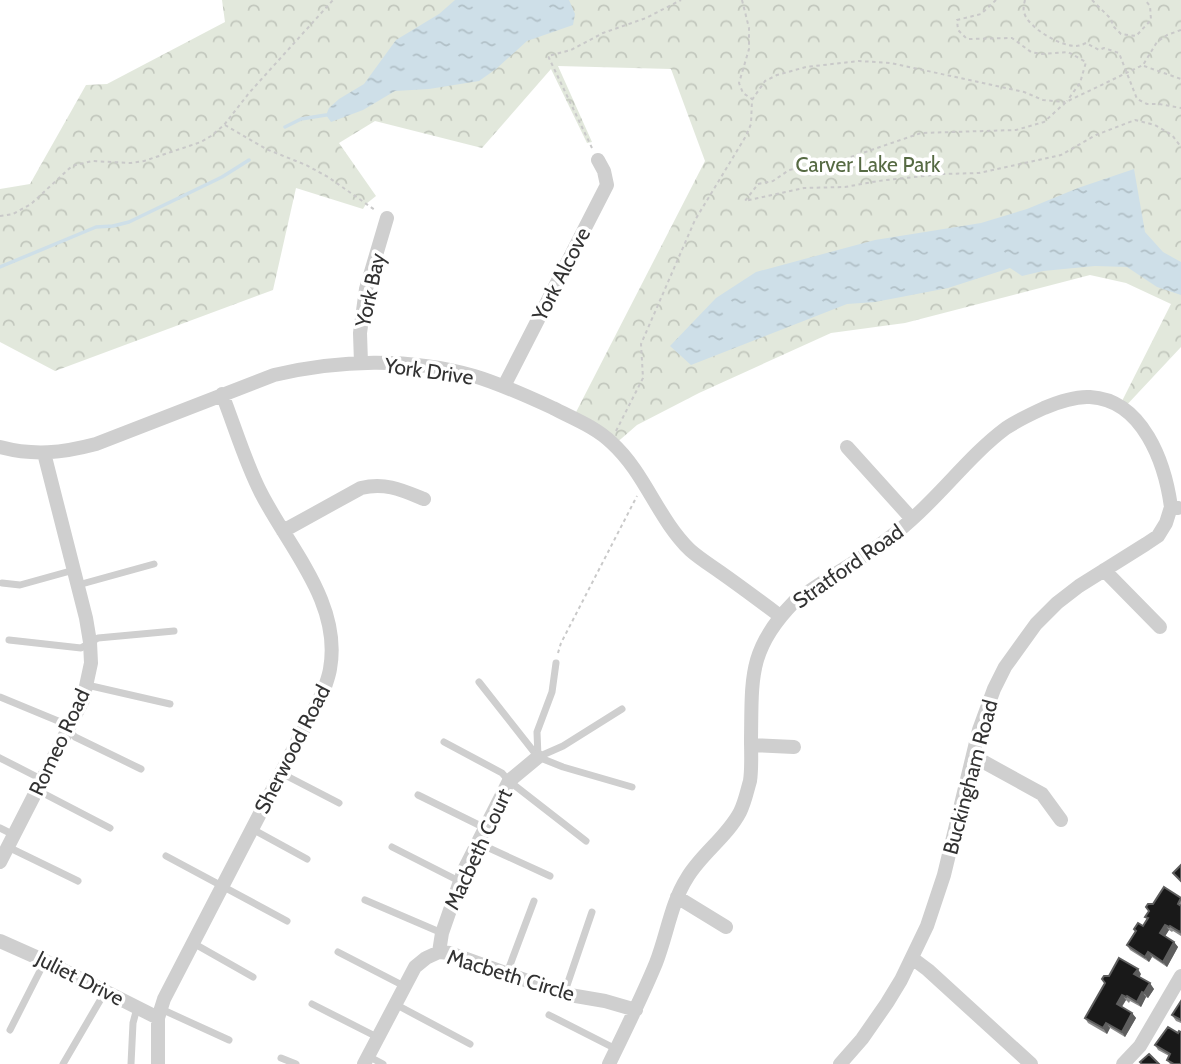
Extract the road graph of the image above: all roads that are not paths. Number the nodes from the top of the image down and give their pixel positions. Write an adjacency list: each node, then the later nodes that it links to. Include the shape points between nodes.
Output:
1 (598, 160): 4 (street, York Alcove, via 607,185)
2 (387, 218): 3 (street, York Bay, via 366,289)
3 (361, 363): 4 (street, York Drive, via 440,368); 5 (street, York Drive, via 300,369)
4 (504, 386): 18 (street, York Drive, via 611,441 691,550)
5 (222, 394): 8 (street, York Drive, via 96,443); 12 (street, Sherwood Road, via 261,493)
6 (0, 447): 8 (street, York Drive)
7 (847, 447): 11 (street)
8 (44, 453): 14 (street, Romeo Road)
9 (424, 499): 12 (street, via 372,485)
10 (1176, 508): 11 (street, Stratford Road, via 1162,464 1136,420 1105,400 1090,397 1052,404 1008,427); 15 (street, Buckingham Road, via 1158,536)
11 (912, 519): 18 (street, Stratford Road)
12 (283, 531): 37 (street, Sherwood Road, via 317,587 331,650 324,690)
13 (154, 564): 17 (lane)
14 (74, 570): 16 (lane, via 20,584); 17 (street, Romeo Road)
15 (1104, 570): 19 (street); 33 (street, Buckingham Road, via 1057,603 1020,645 994,689)
16 (2, 583)
17 (78, 585): 22 (street, Romeo Road)
18 (780, 616): 31 (street, Stratford Road, via 755,664)
19 (1160, 627)
20 (174, 631): 22 (lane)
21 (9, 640): 22 (lane, via 81,648)
22 (90, 642): 25 (street, Romeo Road)
23 (556, 663): 34 (lane, via 552,692 537,732)
24 (479, 682): 34 (lane)
25 (87, 685): 27 (lane); 29 (street, Romeo Road)
26 (0, 697): 29 (lane)
27 (170, 704)
28 (622, 709): 34 (lane)
29 (69, 729): 36 (lane, via 75,737); 39 (street, Romeo Road)
30 (444, 742): 38 (lane)
31 (751, 745): 32 (street); 59 (street, Stratford Road, via 750,777 740,811)
32 (794, 747)
33 (973, 756): 43 (street, via 1042,794); 70 (street, Buckingham Road, via 944,874)
34 (538, 757): 38 (street, Macbeth Court); 40 (lane)
35 (0, 758): 39 (lane)
36 (141, 769)
37 (281, 773): 42 (lane); 47 (street, Sherwood Road)
38 (509, 781): 46 (street, Macbeth Court); 49 (lane)
39 (40, 785): 45 (lane); 48 (street, Romeo Road)
40 (632, 787)
41 (418, 794): 46 (lane)
42 (339, 803)
43 (1061, 820)
44 (0, 828): 48 (lane)
45 (110, 828)
46 (485, 828): 50 (street, Macbeth Court)
47 (251, 829): 53 (lane); 58 (street, Sherwood Road)
48 (11, 841): 54 (street, Romeo Road); 56 (lane)
49 (586, 841)
50 (478, 843): 55 (lane); 57 (street, Macbeth Court)
51 (392, 847): 57 (lane)
52 (166, 856): 58 (lane)
53 (307, 859)
54 (0, 862)
55 (550, 876)
56 (78, 881)
57 (460, 881): 65 (street, Macbeth Court)
58 (222, 886): 63 (lane); 67 (street, Sherwood Road)
59 (677, 897): 64 (street); 81 (street, Stratford Road)
60 (365, 900): 65 (lane)
61 (534, 901): 72 (lane)
62 (592, 912): 77 (lane)
63 (287, 921)
64 (726, 927)
65 (442, 933): 69 (street, Macbeth Court)
66 (0, 941): 71 (street, Juliet Drive)
67 (192, 943): 74 (lane); 82 (street, Sherwood Road)
68 (338, 952): 75 (lane)
69 (439, 952): 72 (street, Macbeth Circle); 75 (street, Macbeth Circle, via 415,967)
70 (912, 958): 97 (street, Buckingham Road, via 862,1039); 98 (street)
71 (45, 961): 76 (street, Juliet Drive); 84 (lane)
72 (507, 973): 77 (street, Macbeth Circle)
73 (1181, 976): 99 (street, via 1140,1046)
74 (253, 977)
75 (404, 986): 79 (street, Macbeth Circle)
76 (106, 991): 80 (street, Juliet Drive); 91 (lane)
77 (564, 993): 81 (street, Macbeth Circle)
78 (312, 1004): 85 (lane)
79 (395, 1004): 85 (street, Macbeth Circle); 87 (lane)
80 (138, 1008): 82 (street, Juliet Drive); 92 (lane)
81 (636, 1010): 88 (street, Stratford Road)
82 (160, 1014): 86 (lane); 93 (street, Sherwood Road)
83 (549, 1015): 88 (lane)
84 (10, 1030)
85 (377, 1037): 90 (street, Macbeth Circle)
86 (229, 1040)
87 (470, 1044)
88 (616, 1049): 96 (street, Stratford Road)
89 (281, 1058): 94 (lane)
90 (366, 1060): 95 (lane)
91 (63, 1064)
92 (131, 1064)
93 (158, 1064)
94 (296, 1064)
95 (383, 1064)
96 (609, 1064)
97 (840, 1064)
98 (1031, 1064)
99 (1123, 1064)

